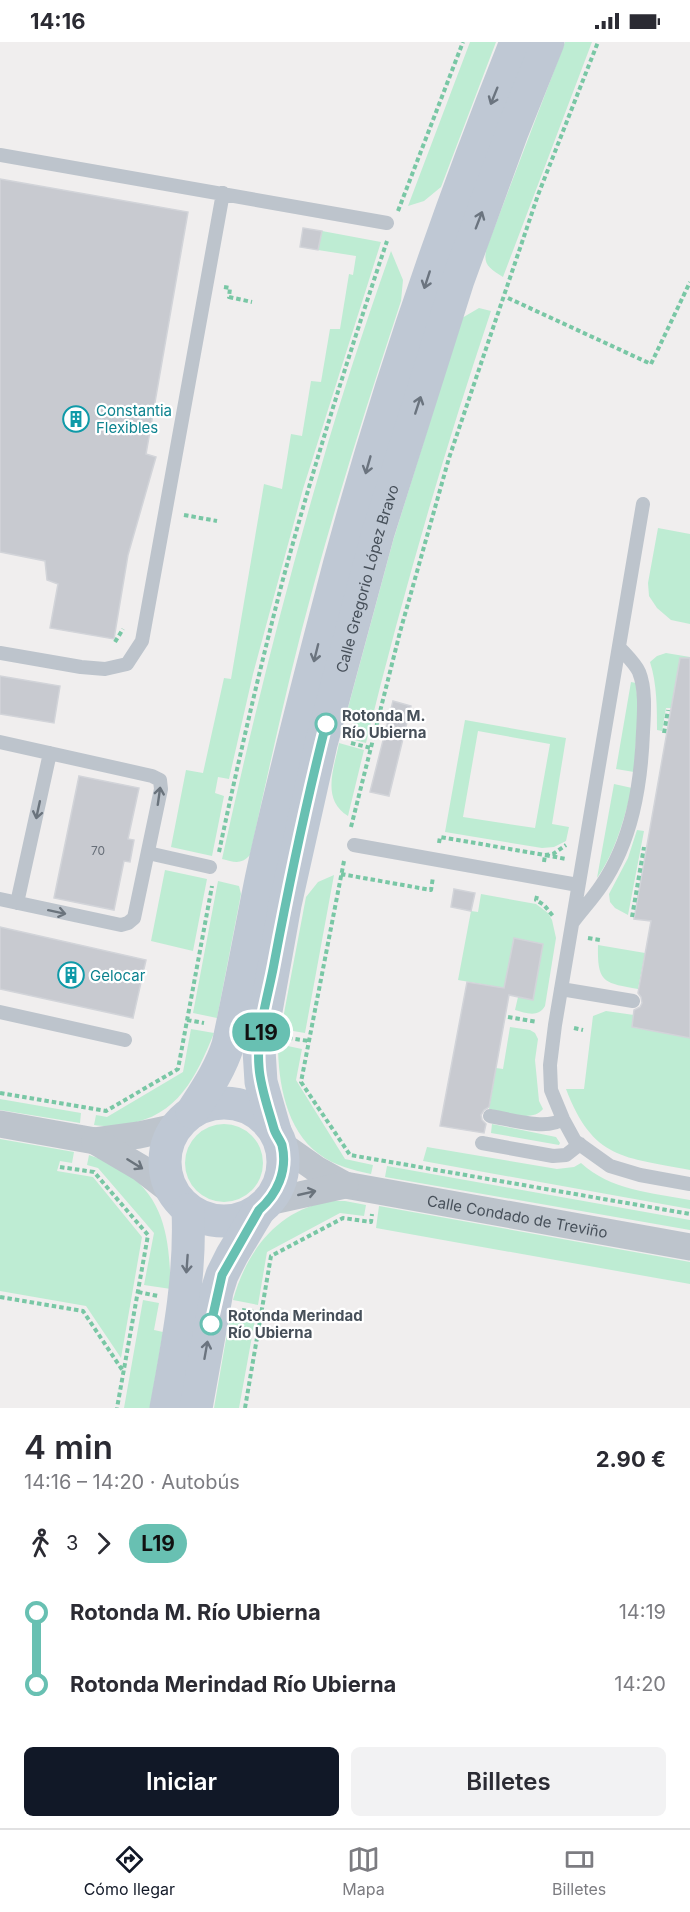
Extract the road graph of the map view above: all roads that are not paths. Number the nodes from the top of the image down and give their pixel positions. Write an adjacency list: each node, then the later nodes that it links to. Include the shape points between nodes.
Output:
1 (516, 42): 23 (main road, Calle Gregorio López Bravo, one-way to 23, via 441,237 373,448 328,607 274,824 228,1045 214,1078)
2 (548, 42): 26 (main road, Calle Gregorio López Bravo, one-way to 2, via 261,1082 259,1050 285,905 321,744 378,533 451,302)
3 (0, 154): 4 (lane)
4 (223, 193): 5 (lane); 8 (lane, via 142,641 127,664 105,669)
5 (391, 224)
6 (643, 504): 7 (lane)
7 (619, 647): 14 (lane); 17 (lane, via 639,671 641,682 644,722 640,781 614,864)
8 (0, 652)
9 (0, 742): 10 (lane)
10 (50, 753): 12 (lane, one-way to 10, via 161,789 159,780); 16 (lane, one-way to 16)
11 (349, 845): 14 (lane)
12 (148, 853): 13 (lane); 16 (lane, one-way to 12, via 121,925 128,923 134,918)
13 (214, 868)
14 (578, 885): 17 (lane)
15 (0, 899): 16 (lane)
16 (17, 903)
17 (572, 924): 18 (lane)
18 (561, 989): 19 (lane); 24 (lane, via 550,1065 551,1090)
19 (633, 1001)
20 (0, 1012): 21 (lane)
21 (125, 1040)
22 (490, 1116): 24 (lane, via 543,1125 557,1124)
23 (184, 1119): 26 (main road, via 203,1106 236,1103 258,1113); 27 (street, via 139,1136); 32 (main road, via 170,1138 164,1160 167,1182)
24 (562, 1119): 29 (lane)
25 (0, 1124): 27 (street)
26 (278, 1138): 31 (street, Calle Condado de Treviño, via 316,1169); 33 (main road, via 282,1175)
27 (95, 1140): 32 (street, one-way to 32, via 141,1168)
28 (482, 1143): 29 (lane, via 553,1156 566,1155)
29 (580, 1144): 30 (lane, via 610,1166)
30 (690, 1184)
31 (345, 1185): 33 (street, Calle Condado de Treviño, one-way to 31); 34 (street, Calle Condado de Treviño)
32 (180, 1201): 33 (main road, via 199,1216 222,1222 247,1217); 35 (main road, one-way to 35, via 189,1237 185,1300)
33 (263, 1206): 36 (main road, one-way to 33, via 222,1275)
34 (690, 1246)
35 (166, 1408)
36 (196, 1408)

